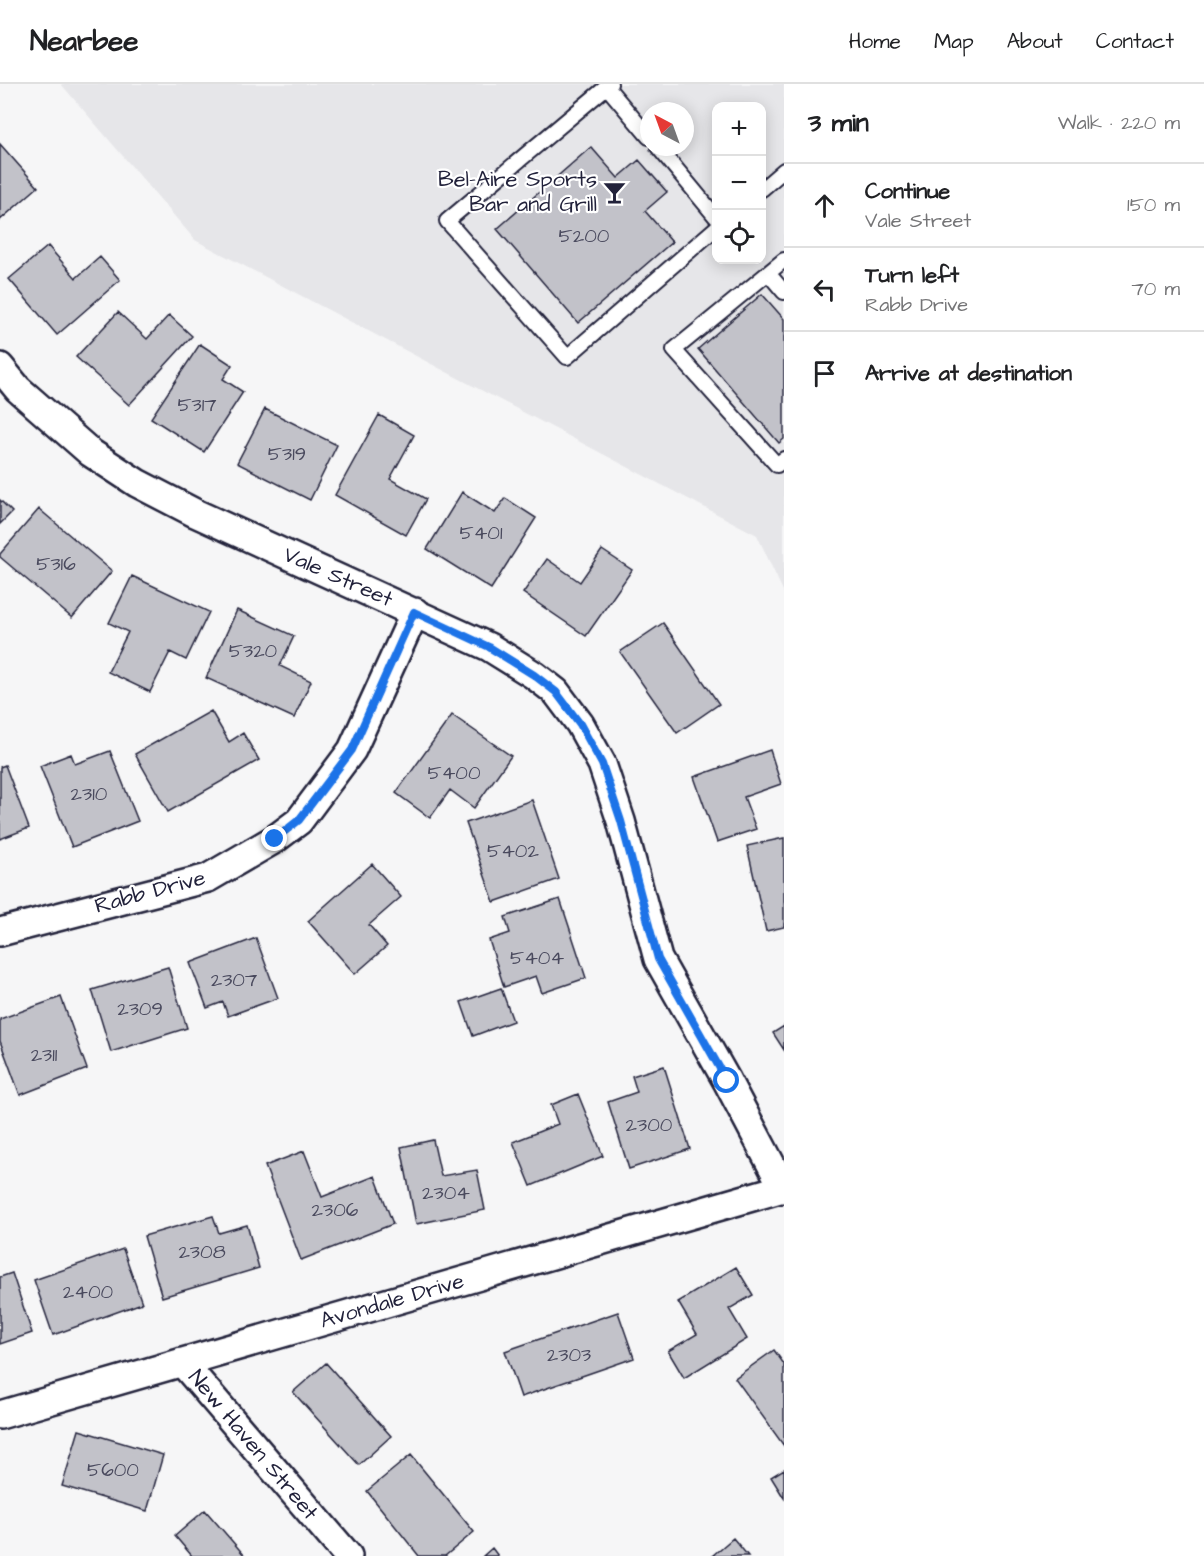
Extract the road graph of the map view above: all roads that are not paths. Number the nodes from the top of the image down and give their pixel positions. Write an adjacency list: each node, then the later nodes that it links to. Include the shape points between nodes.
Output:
1 (608, 85): 2 (lane); 7 (lane, via 447,221 567,357)
2 (640, 126)
3 (666, 156): 6 (lane)
4 (784, 170): 5 (lane)
5 (766, 186)
6 (712, 211)
7 (712, 232)
8 (784, 260): 9 (lane)
9 (768, 273): 10 (lane); 12 (lane, via 674,350 777,465)
10 (784, 292)
11 (0, 368): 13 (street, Vale Street, via 18,389 91,453 137,483)
12 (784, 459)
13 (414, 612): 14 (street, Rabb Drive, via 352,750 299,820 275,839 208,878); 15 (street, Vale Street, via 489,647 534,675 556,692 580,724 602,764 618,811 658,959)
14 (0, 932)
15 (784, 1188): 16 (street, Avondale Drive)
16 (182, 1362): 17 (street, Avondale Drive); 18 (street, New Haven Street)
17 (0, 1415)
18 (348, 1556)

